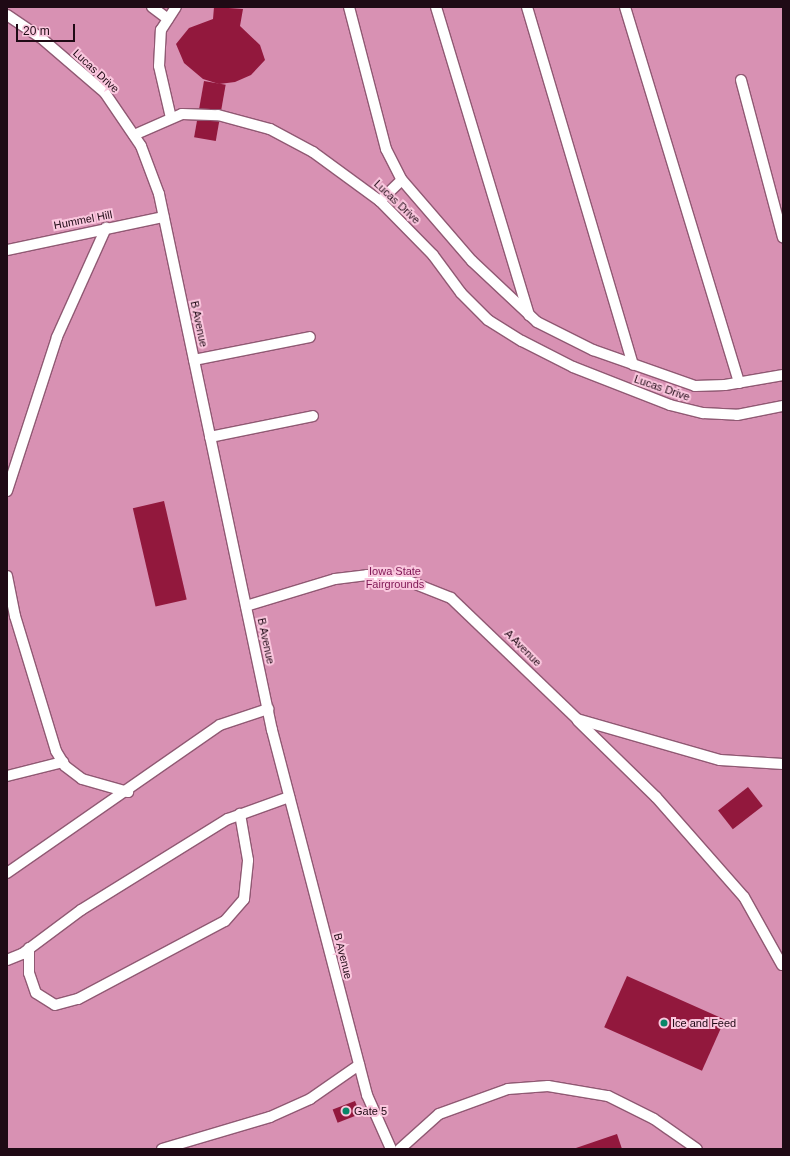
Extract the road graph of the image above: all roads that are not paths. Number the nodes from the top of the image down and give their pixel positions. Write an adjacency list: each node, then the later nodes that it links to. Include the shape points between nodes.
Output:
1 (152, 7): 8 (lane)
2 (176, 7): 8 (lane)
3 (348, 7): 12 (lane, via 386,149)
4 (436, 7): 18 (lane)
5 (527, 7): 21 (lane)
6 (625, 7): 23 (lane)
7 (7, 15): 11 (lane, Lucas Drive, via 40,37 105,93)
8 (168, 19): 10 (lane, via 161,30 159,66)
9 (741, 80): 16 (lane)
10 (171, 118): 11 (lane, Lucas Drive); 13 (lane, Lucas Drive, via 182,114 218,115 270,129 313,152)
11 (134, 135): 14 (lane, B Avenue, via 159,194)
12 (402, 180): 13 (lane); 18 (lane, via 472,261)
13 (380, 201): 24 (lane, Lucas Drive, via 433,255 461,293 488,320 573,367 670,405 703,413 737,415)
14 (164, 217): 15 (lane, Hummel Hill); 20 (lane, B Avenue)
15 (106, 228): 17 (lane, Hummel Hill); 27 (lane, via 57,337)
16 (783, 238)
17 (7, 250)
18 (529, 315): 21 (lane, via 593,350)
19 (310, 337): 20 (lane)
20 (194, 360): 26 (lane, B Avenue)
21 (634, 365): 23 (lane, via 695,386)
22 (783, 375): 23 (lane)
23 (739, 383)
24 (783, 406)
25 (313, 416): 26 (lane)
26 (210, 437): 29 (lane, B Avenue)
27 (7, 491)
28 (7, 576): 32 (lane, via 15,616 56,751)
29 (246, 606): 30 (lane, B Avenue); 31 (lane, A Avenue, via 335,579 366,574 398,577 428,586 451,598 488,630)
30 (268, 709): 35 (lane, via 220,725); 36 (lane, B Avenue)
31 (577, 719): 33 (lane, A Avenue, via 720,760); 41 (lane, via 656,798 744,897)
32 (62, 762): 34 (lane); 35 (lane, via 82,779)
33 (783, 764)
34 (7, 776)
35 (128, 792): 38 (lane)
36 (289, 797): 37 (lane); 42 (lane, B Avenue)
37 (240, 814): 39 (lane, via 155,862); 39 (lane, via 248,860 244,899 225,921 78,999 56,1005 36,993 29,973)
38 (7, 873)
39 (29, 948): 40 (lane)
40 (7, 960)
41 (782, 965)
42 (359, 1065): 43 (lane, via 310,1100 270,1118); 44 (lane, B Avenue, via 367,1095)
43 (162, 1149)
44 (391, 1149)
45 (400, 1149): 46 (lane, via 439,1114 508,1089 548,1086 608,1096 654,1119)
46 (697, 1149)

